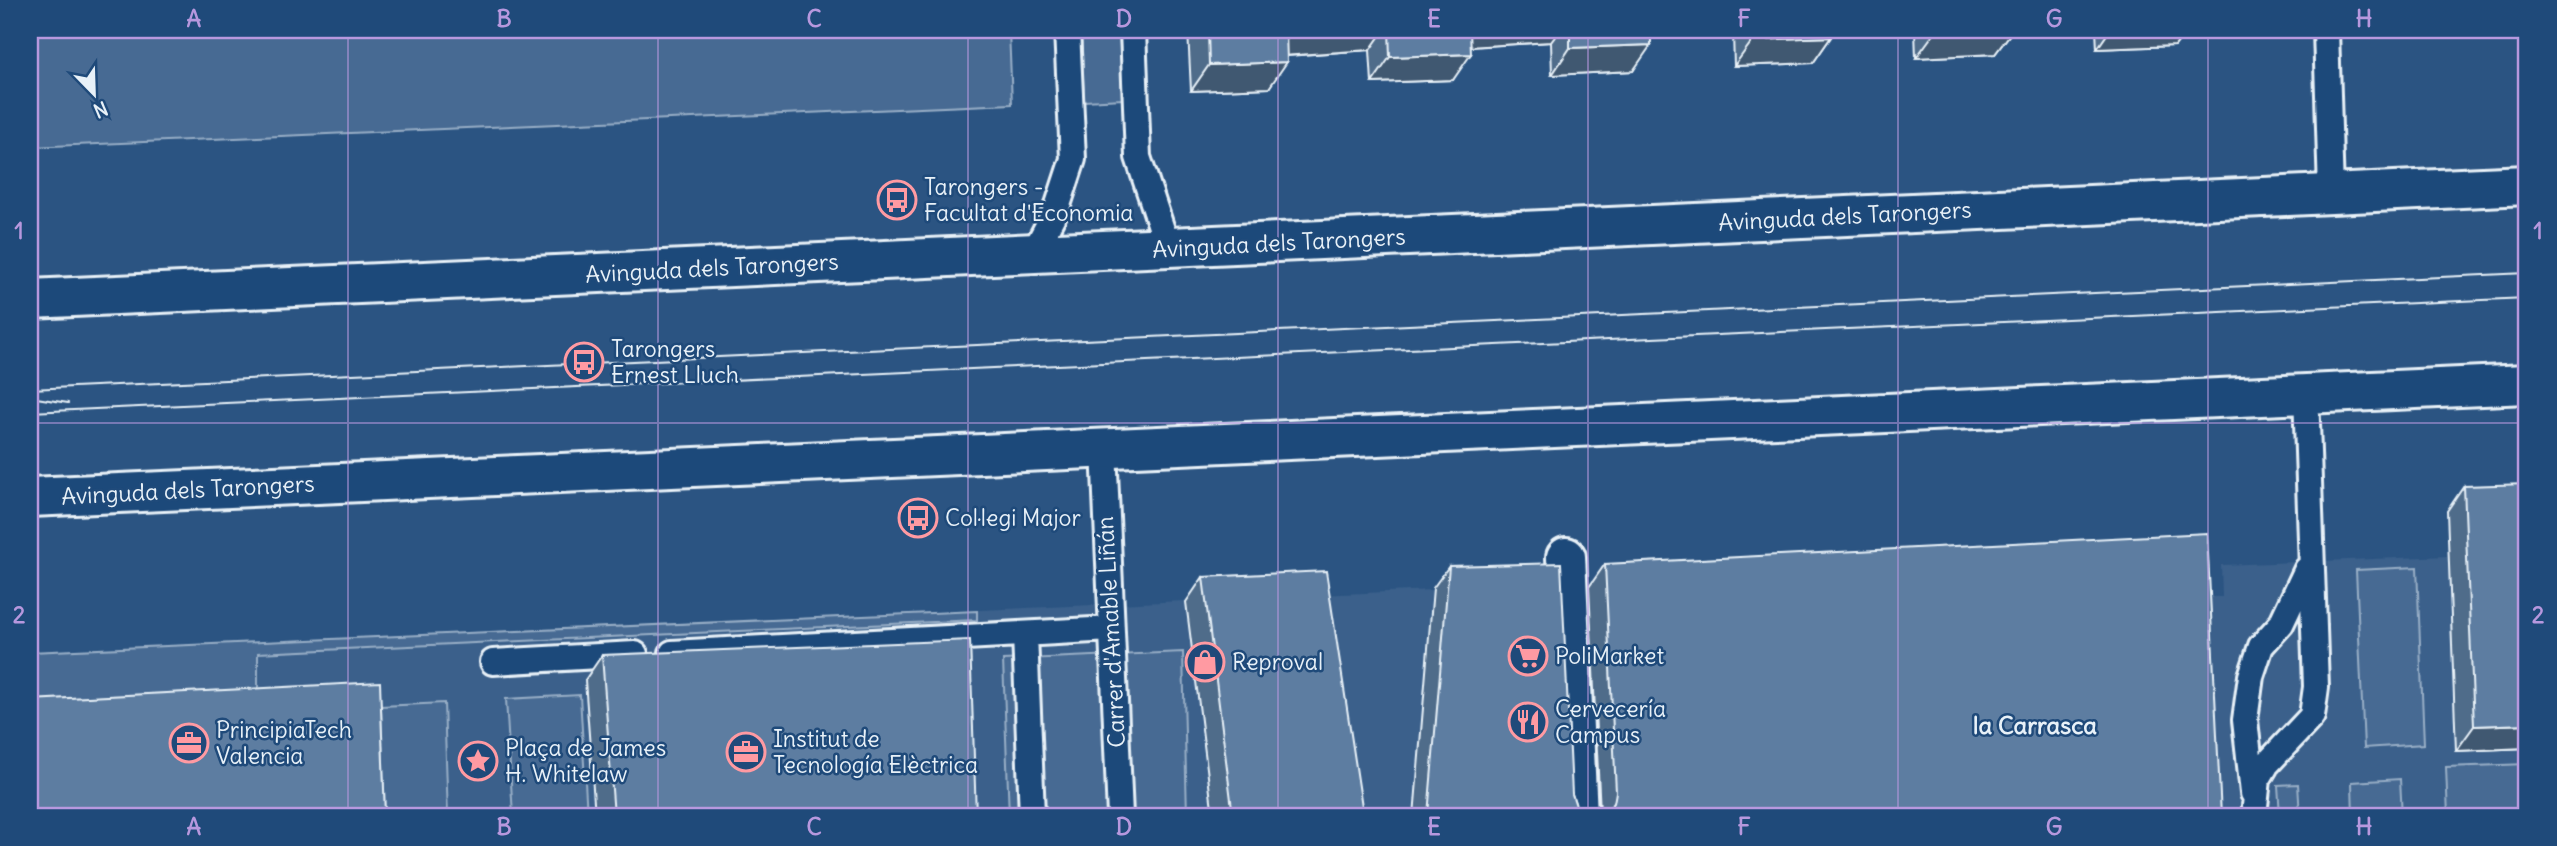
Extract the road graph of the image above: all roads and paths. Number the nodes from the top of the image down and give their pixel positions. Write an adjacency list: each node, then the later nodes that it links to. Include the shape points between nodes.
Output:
1 (1067, 30): 7 (lane, via 1073,159 1057,208)
2 (1133, 30): 6 (lane, via 1138,157)
3 (2326, 30): 5 (lane)
4 (2527, 185): 5 (main road, Avinguda dels Tarongers)
5 (2331, 193): 6 (main road, Avinguda dels Tarongers)
6 (1168, 248): 7 (main road, Avinguda dels Tarongers)
7 (1033, 254): 8 (main road, Avinguda dels Tarongers)
8 (30, 299)
9 (2527, 384): 10 (main road, Avinguda dels Tarongers)
10 (2306, 393): 11 (main road, Avinguda dels Tarongers); 14 (lane)
11 (1104, 447): 12 (main road, Avinguda dels Tarongers); 15 (lane, Carrer d'Amable Liñán)
12 (30, 497)
13 (1566, 557): 21 (main road)
14 (2309, 562): 18 (lane, via 2281,624 2261,646 2251,676 2245,720); 18 (lane, via 2316,687 2312,716 2258,779)
15 (1111, 629): 16 (lane); 20 (lane, Carrer d'Amable Liñán)
16 (1025, 634): 17 (lane); 19 (lane)
17 (493, 662)
18 (2255, 811)
19 (1032, 816)
20 (1120, 816)
21 (1578, 816)

